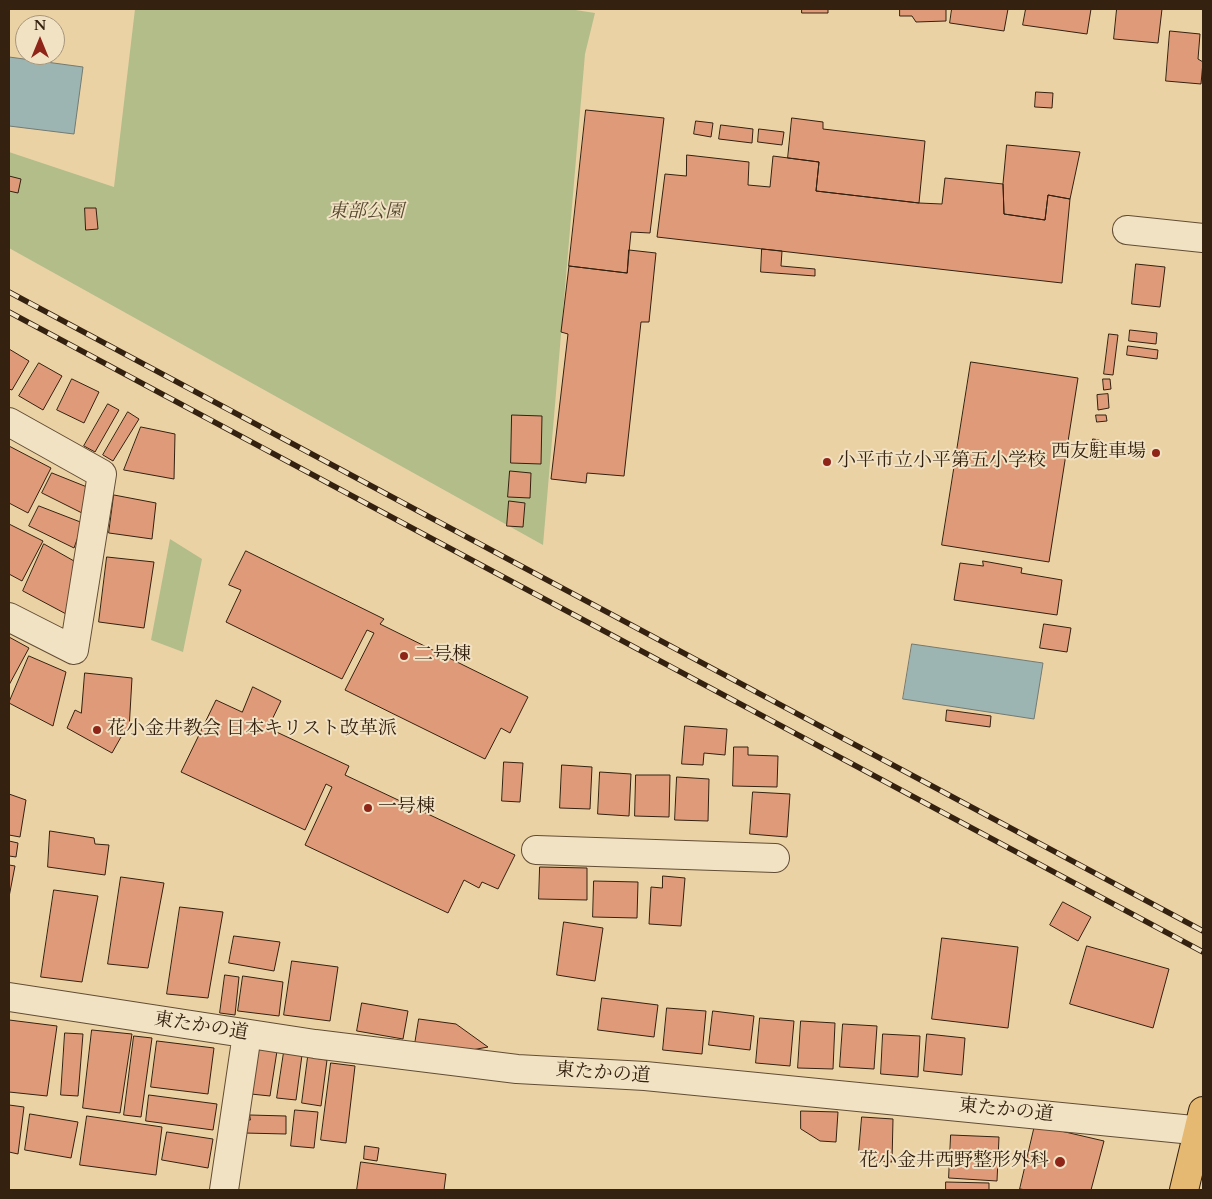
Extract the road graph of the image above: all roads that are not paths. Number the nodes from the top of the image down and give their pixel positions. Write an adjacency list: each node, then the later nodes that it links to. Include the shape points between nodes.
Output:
1 (1127, 230): 2 (street)
2 (1203, 238)
3 (9, 422): 4 (street, via 102,474 74,650)
4 (9, 617)
5 (536, 850): 6 (street)
6 (775, 858)
7 (9, 997): 8 (street, 東たかの道)
8 (247, 1034): 9 (street, 東たかの道, via 517,1069 655,1077); 10 (street)
9 (1202, 1124): 11 (main road)
10 (224, 1190)
11 (1184, 1190)

